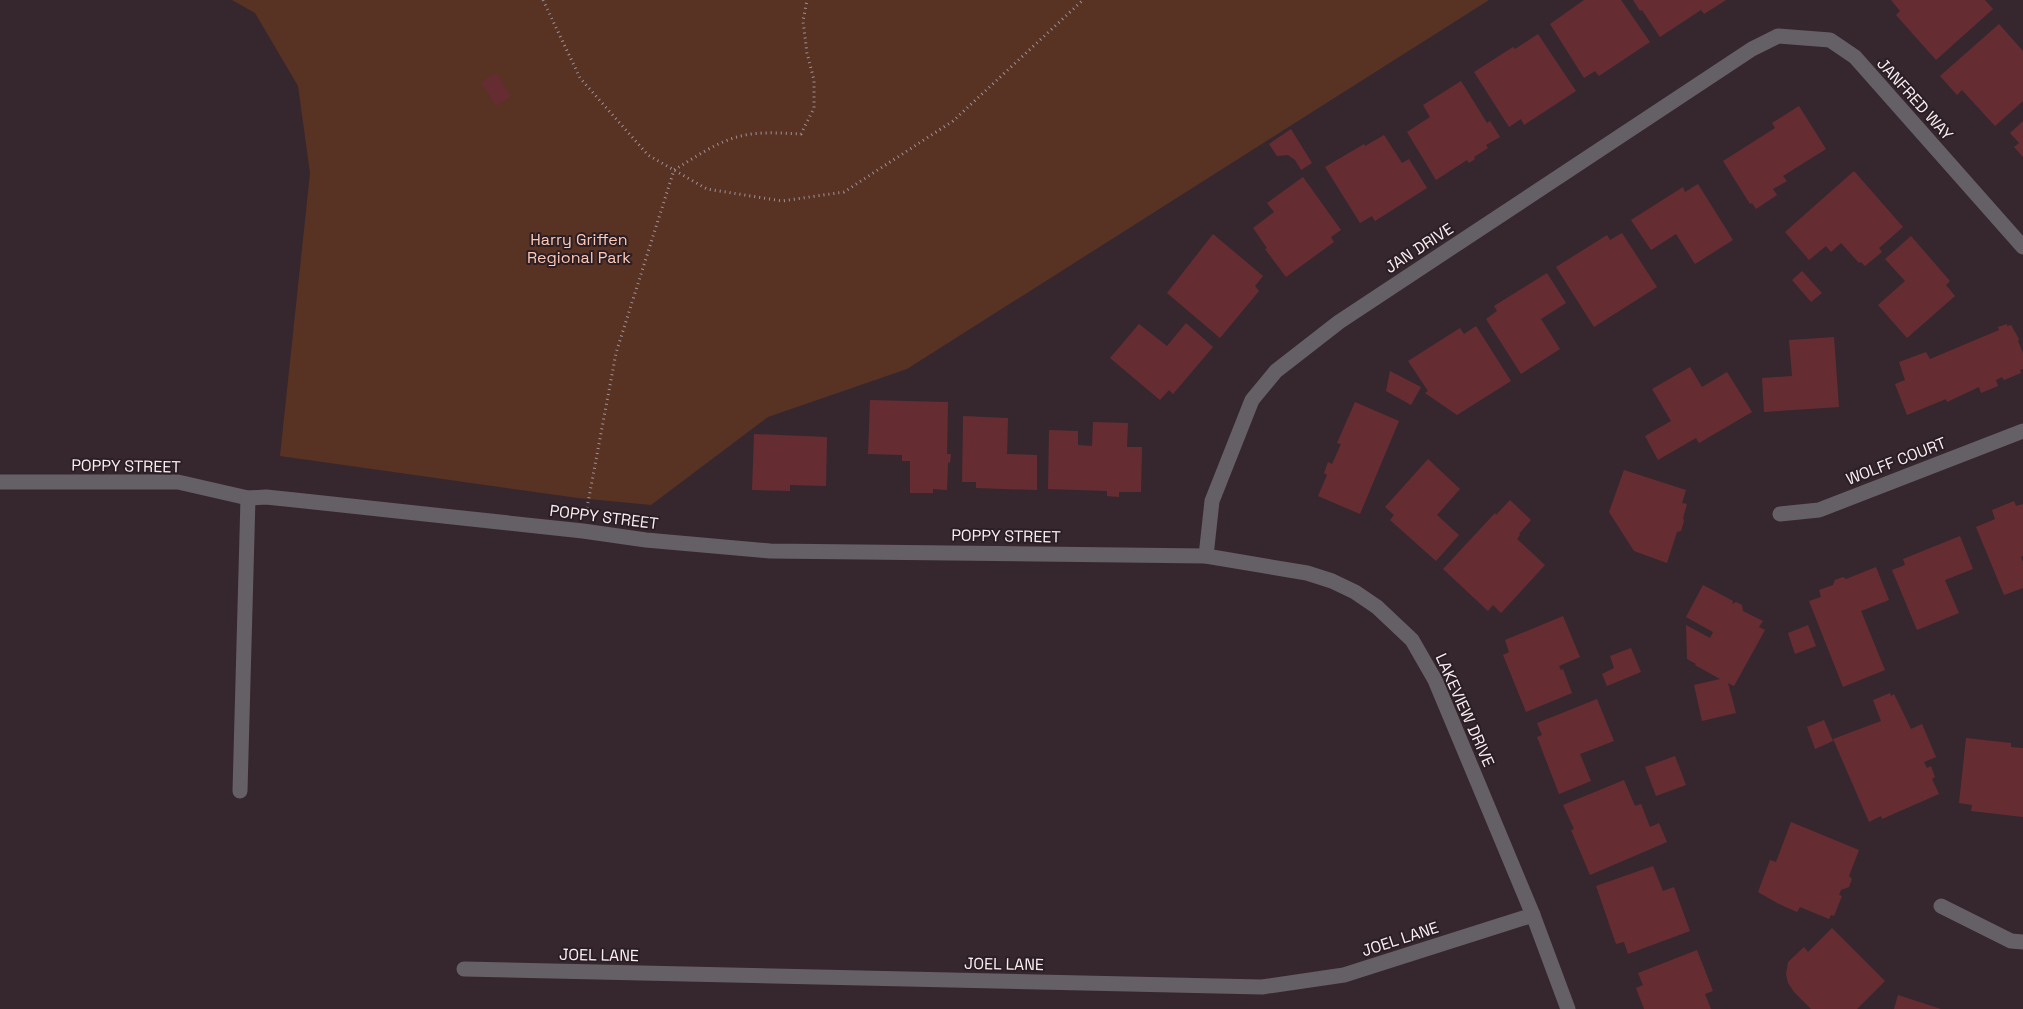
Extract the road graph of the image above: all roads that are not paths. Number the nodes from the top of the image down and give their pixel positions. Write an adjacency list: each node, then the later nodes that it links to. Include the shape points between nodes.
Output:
1 (1752, 49): 2 (street, JANFRED WAY, via 1778,36 1830,40 1855,57); 7 (street, JAN DRIVE, via 1339,322 1276,371 1252,400 1212,501)
2 (2023, 247)
3 (2023, 431): 6 (street, WOLFF COURT, via 1819,510)
4 (0, 482): 5 (street, POPPY STREET, via 178,482)
5 (248, 498): 7 (street, POPPY STREET, via 266,497 770,551); 8 (street)
6 (1780, 514)
7 (1206, 556): 10 (street, LAKEVIEW DRIVE, via 1307,573 1332,581 1377,607 1406,635 1435,680)
8 (240, 791)
9 (1941, 906): 11 (street, via 2011,941)
10 (1533, 915): 12 (street, JOEL LANE, via 1344,975 1262,987); 13 (street, LAKEVIEW DRIVE)
11 (2023, 942)
12 (464, 969)
13 (1568, 1009)

